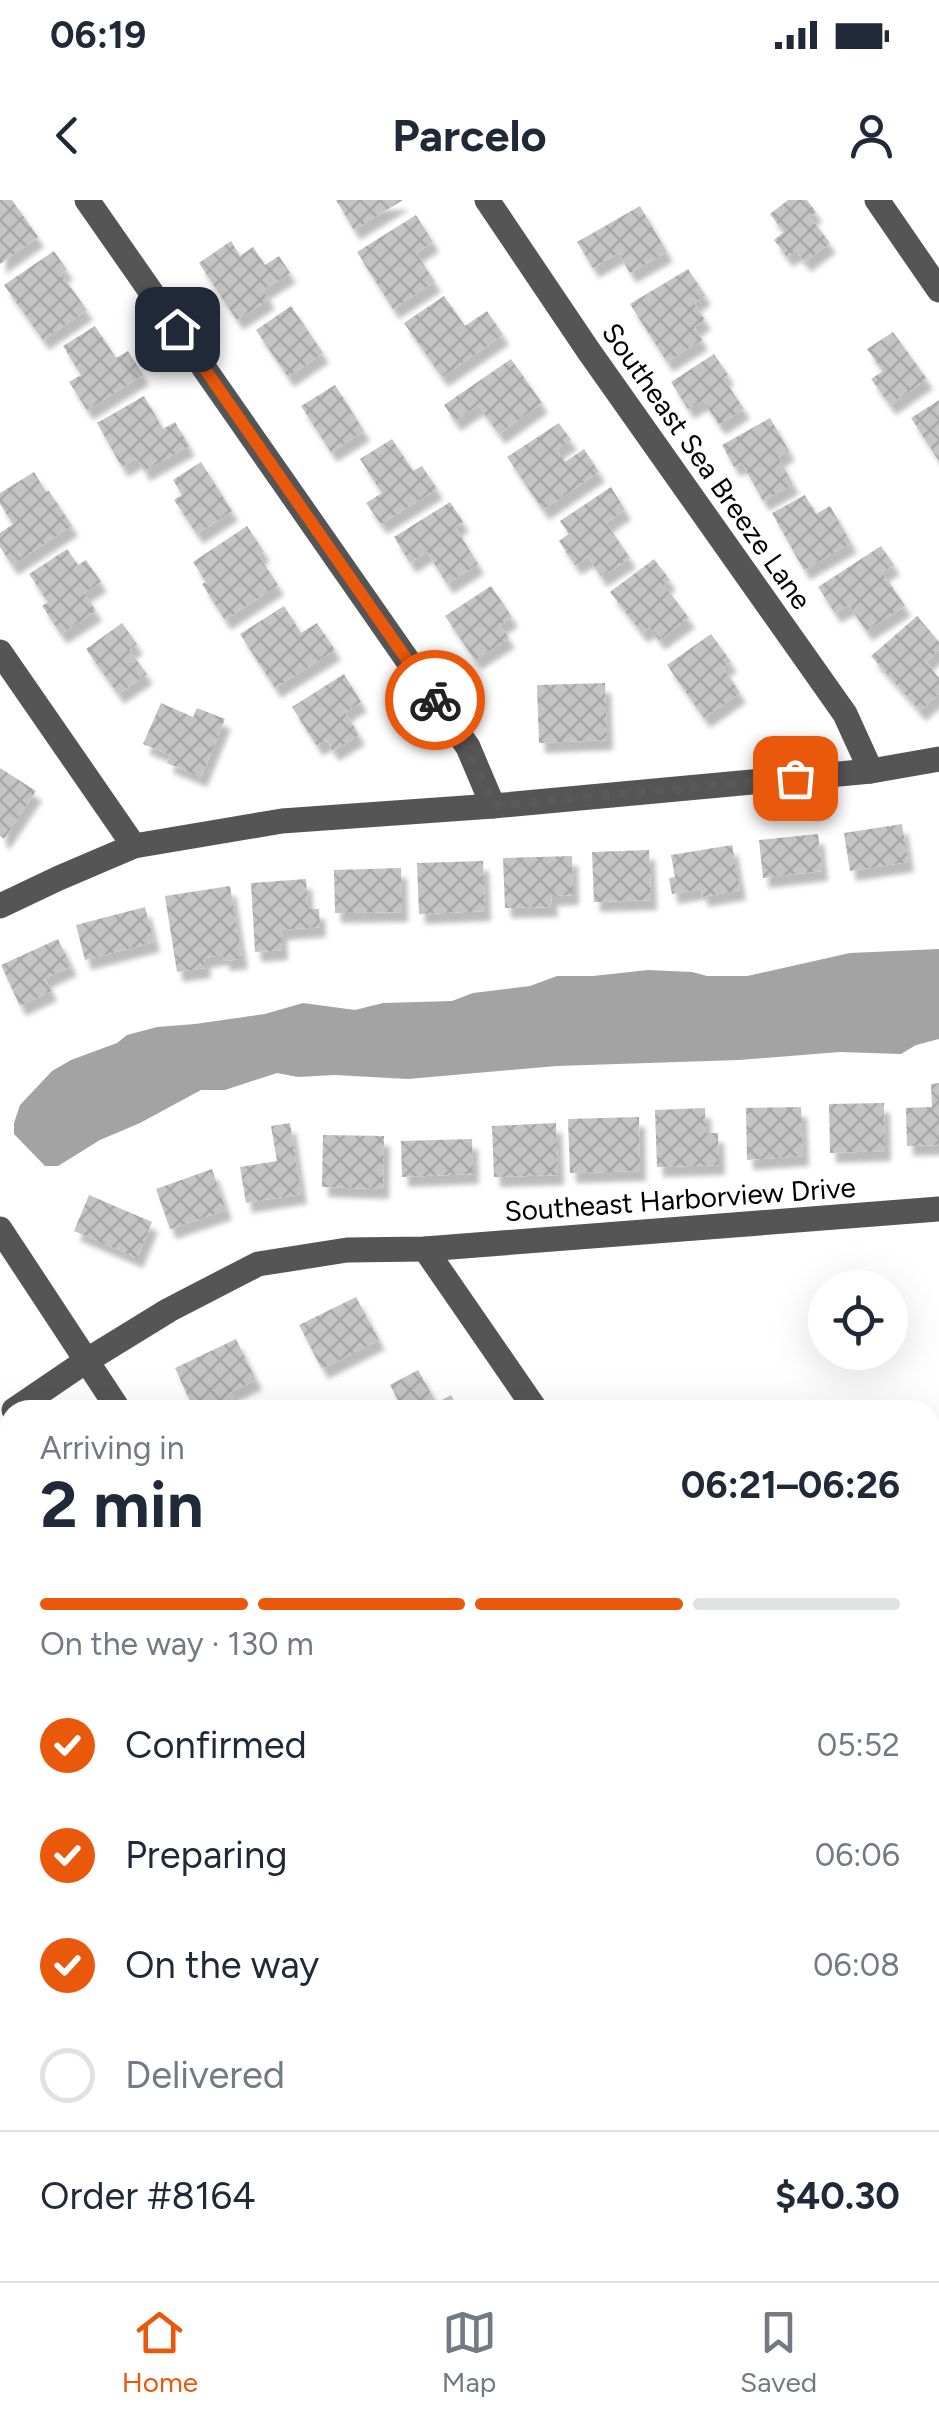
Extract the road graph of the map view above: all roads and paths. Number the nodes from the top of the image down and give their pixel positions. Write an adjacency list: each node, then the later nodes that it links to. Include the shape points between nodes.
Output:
1 (87, 200): 8 (street, via 468,747)
2 (487, 200): 7 (street, Southeast Sea Breeze Lane, via 845,714)
3 (877, 200): 4 (street)
4 (939, 290)
5 (0, 652): 9 (street)
6 (939, 759): 7 (street)
7 (871, 771): 8 (street)
8 (494, 806): 9 (street, via 282,820)
9 (134, 846): 10 (street)
10 (0, 906)
11 (939, 1210): 13 (street, Southeast Harborview Drive)
12 (0, 1229): 14 (street)
13 (425, 1249): 14 (street, Southeast Harborview Drive, via 347,1250 258,1264); 17 (street)
14 (86, 1360): 15 (street, Southeast Harborview Drive); 16 (street)
15 (28, 1400)
16 (112, 1400)
17 (529, 1400)

